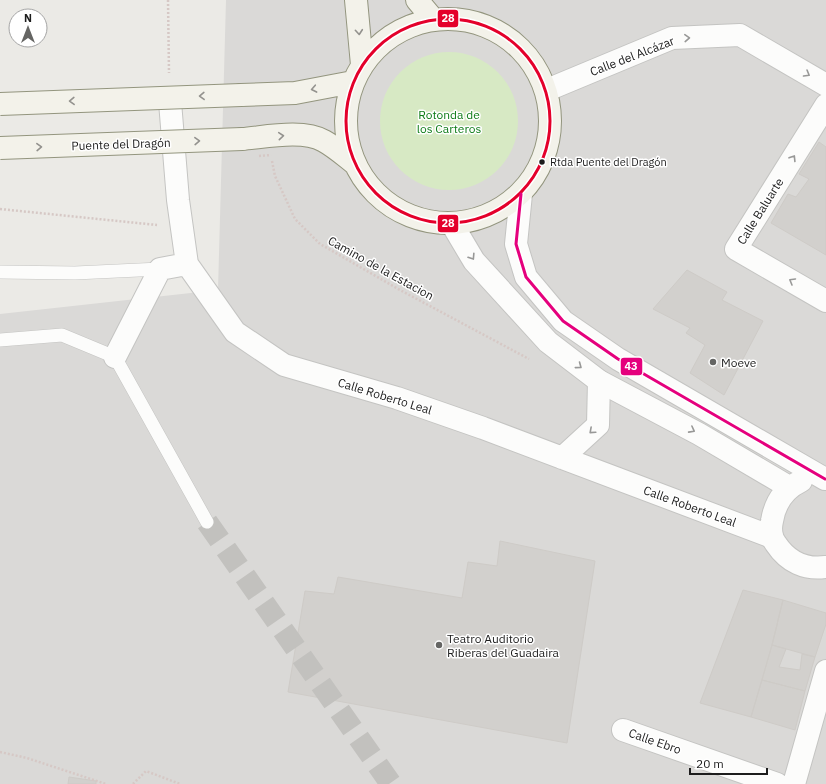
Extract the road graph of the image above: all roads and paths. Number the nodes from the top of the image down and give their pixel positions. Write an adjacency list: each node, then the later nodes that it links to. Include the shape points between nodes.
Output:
1 (168, 0): 8 (path)
2 (356, 0): 5 (main road, one-way to 5)
3 (416, 0): 4 (main road)
4 (433, 19): 5 (main road, via 406,28 381,43); 7 (main road, via 462,19 490,28 515,43 534,65)
5 (357, 73): 9 (main road, one-way to 9, bridge, via 295,93); 13 (main road, via 346,105 345,129)
6 (826, 85): 7 (street, Calle del Alcázar, one-way to 6, via 672,38 740,35)
7 (547, 90): 14 (main road, via 551,118 548,146 538,172)
8 (170, 102): 17 (street, Calle Roberto Leal)
9 (0, 104)
10 (826, 105): 21 (street, Calle Baluarte, one-way to 10, via 736,249)
11 (267, 137): 12 (main road, Puente del Dragón, one-way to 11, bridge); 13 (main road, Puente del Dragón, one-way to 13, via 288,135 318,138); 23 (path, Camino de la Estacion, via 275,176 295,219 320,244 530,360)
12 (0, 148)
13 (354, 164): 16 (main road, via 368,186 394,209 422,220)
14 (521, 194): 16 (main road, via 501,210 477,220); 27 (street, via 516,244 526,277 563,321 618,359)
15 (0, 209): 17 (path)
16 (452, 224): 23 (street, one-way to 23, via 474,261)
17 (182, 228): 18 (street, Calle Roberto Leal)
18 (187, 264): 19 (street); 26 (street, Calle Roberto Leal, via 235,332 284,365 397,398)
19 (160, 269): 20 (lane, via 75,273); 24 (street)
20 (0, 272)
21 (826, 301)
22 (0, 340): 24 (lane, via 62,335)
23 (548, 342): 25 (street, one-way to 25)
24 (115, 357): 29 (lane)
25 (599, 381): 26 (street, one-way to 26, via 598,425); 28 (street, one-way to 28, via 699,434)
26 (562, 458): 30 (street, Calle Roberto Leal)
27 (826, 479): 28 (street, via 813,478)
28 (789, 487): 30 (street, via 774,510)
29 (208, 522)
30 (772, 537): 31 (street, via 790,560 802,566)
31 (826, 567)
32 (826, 671): 39 (street)
33 (623, 730): 38 (street, Calle Ebro)
34 (0, 752): 35 (path, via 27,758)
35 (106, 784)
36 (133, 784): 37 (path, via 146,771)
37 (180, 784)
38 (777, 784)
39 (794, 784)

